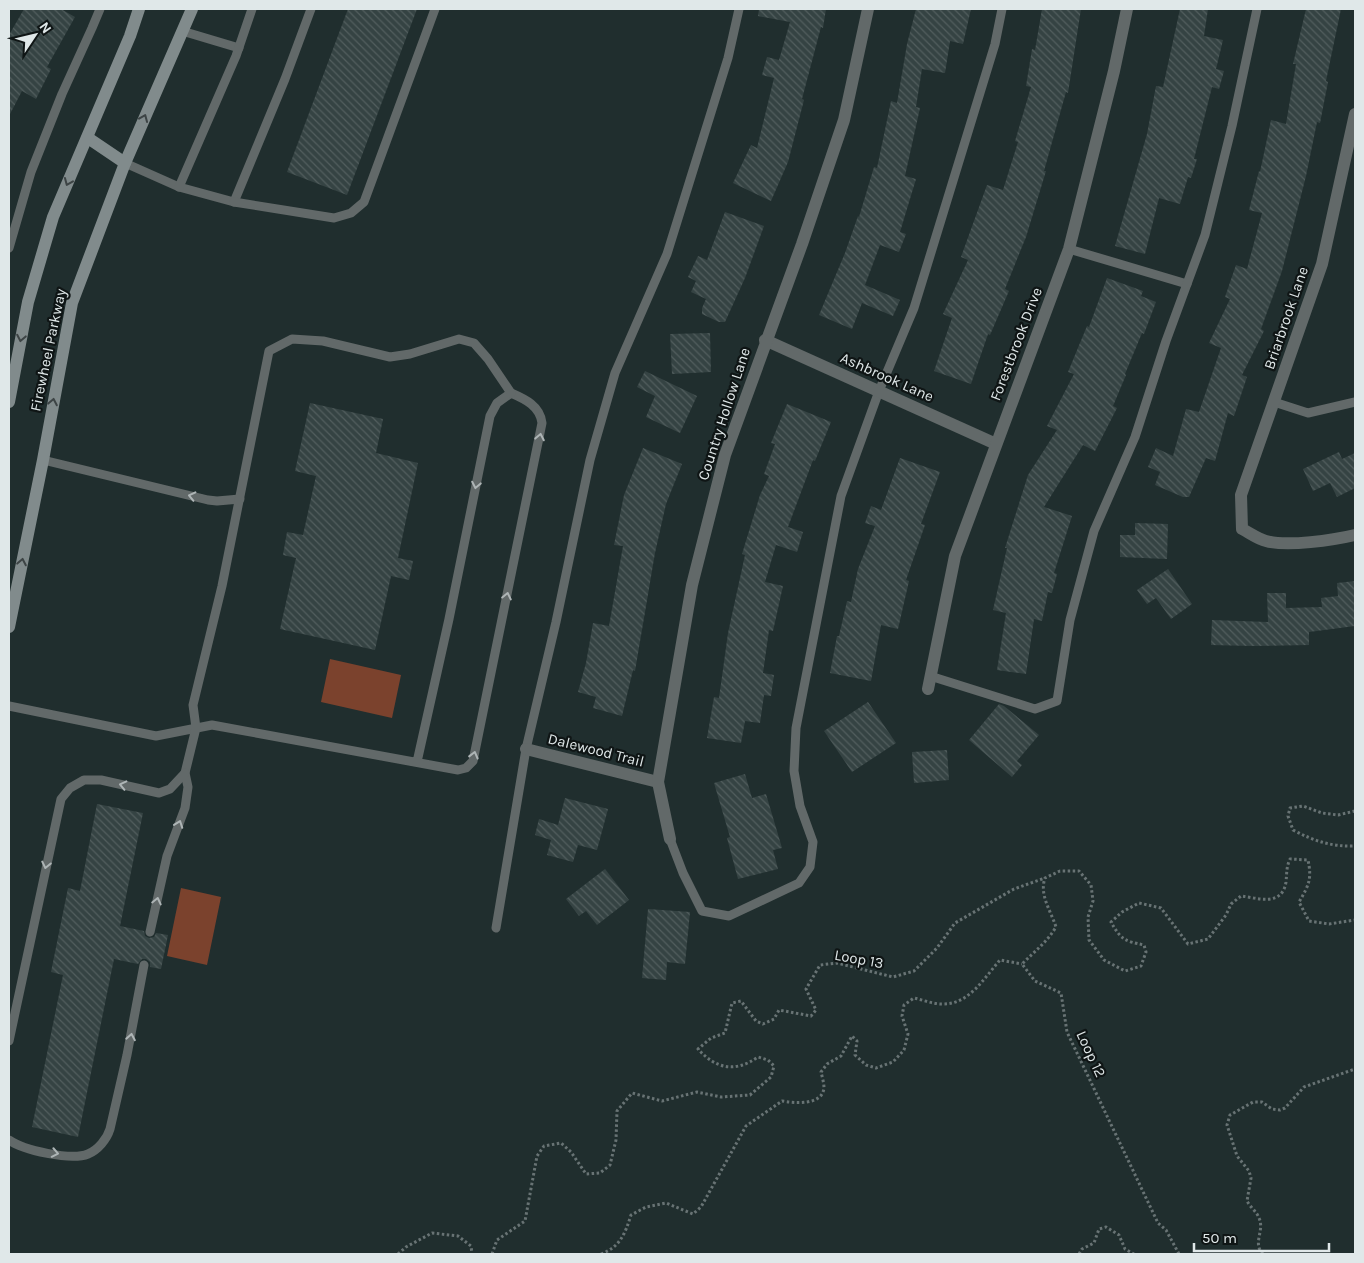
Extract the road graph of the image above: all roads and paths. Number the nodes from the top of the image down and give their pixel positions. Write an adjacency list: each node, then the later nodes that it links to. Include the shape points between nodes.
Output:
1 (100, 9): 19 (lane, via 31,172)
2 (139, 9): 15 (main road, Firewheel Parkway)
3 (192, 9): 12 (main road, Firewheel Parkway)
4 (252, 9): 13 (lane)
5 (311, 9): 18 (lane)
6 (435, 9): 18 (lane, via 364,202 351,213 334,218)
7 (739, 9): 36 (lane, via 728,58 667,254 615,373 590,460)
8 (868, 9): 22 (street, Country Hollow Lane, via 844,120)
9 (1002, 9): 23 (lane, via 995,44 917,299)
10 (1127, 9): 20 (street, Forestbrook Drive)
11 (1257, 9): 21 (lane, via 1205,235)
12 (182, 31): 13 (lane); 16 (main road, Firewheel Parkway, one-way to 12)
13 (239, 48): 17 (lane)
14 (1355, 114): 26 (street, Briarbrook Lane, via 1322,264)
15 (88, 138): 16 (main road); 25 (main road, Firewheel Parkway, one-way to 25, via 53,217 28,302)
16 (125, 163): 17 (lane); 29 (main road, Firewheel Parkway, one-way to 16, via 72,303)
17 (179, 187): 18 (lane)
18 (234, 202)
19 (9, 248)
20 (1069, 248): 21 (lane); 28 (street, Forestbrook Drive)
21 (1187, 284): 33 (lane, via 1135,437 1094,531 1070,620 1057,701 1035,710)
22 (766, 340): 23 (street, Ashbrook Lane); 39 (street, Country Hollow Lane, via 724,456 694,576)
23 (879, 391): 28 (street, Ashbrook Lane); 41 (lane, via 841,496 796,728 794,771 800,806 814,842 810,868 799,883 729,916 702,911)
24 (511, 393): 30 (lane, via 474,343 459,339 390,357 323,341 292,339 269,352); 37 (lane, one-way to 37, via 497,403 490,416); 37 (lane, one-way to 24, via 458,770 473,761 542,423 538,411 531,404)
25 (9, 402)
26 (1274, 402): 27 (lane, via 1308,413); 31 (street, Briarbrook Lane, via 1241,495 1242,529 1266,541 1287,543)
27 (1355, 402)
28 (996, 444): 33 (street, Forestbrook Drive, via 955,556)
29 (42, 460): 30 (lane, one-way to 29, via 208,500); 32 (main road, Firewheel Parkway, one-way to 29)
30 (240, 499): 35 (lane, via 193,705)
31 (1355, 535)
32 (9, 626)
33 (929, 682)
34 (9, 706): 35 (lane, via 156,736)
35 (196, 728): 37 (lane, via 212,724); 38 (lane)
36 (526, 750): 39 (street, Dalewood Trail); 45 (lane)
37 (417, 762)
38 (185, 773): 46 (lane, one-way to 38, via 167,856 185,808 188,787); 49 (lane, one-way to 49, via 170,789 159,793 101,780 84,780 70,788 61,799)
39 (658, 782): 41 (street, Country Hollow Lane)
40 (1355, 811): 42 (path, via 1338,815 1303,806 1290,808 1288,816 1293,830 1310,840 1332,846)
41 (670, 839)
42 (1355, 846)
43 (1045, 878): 44 (path, via 1060,871 1079,871 1092,893 1093,902 1088,916 1089,940 1104,960 1125,971 1141,966 1146,952 1144,945 1126,941 1118,935 1111,922 1122,912 1139,903 1161,908 1188,944 1208,940 1231,904 1241,896 1267,900 1277,897 1284,888 1290,859 1308,860 1311,873 1307,890 1299,902 1309,921 1329,924); 47 (path, via 1042,886 1056,927 1048,940); 54 (path, Loop 13, via 1014,889 954,923 937,948 914,971 893,977 837,964 820,965 806,990 816,1010 811,1016 779,1010 774,1018 762,1024 756,1021 741,1000 732,1003 725,1032 698,1049 720,1066 735,1068 758,1057 768,1060 774,1066 771,1077 750,1094 721,1097 697,1092 662,1101 632,1093 617,1110 616,1140 610,1165 600,1174 586,1174 561,1143 544,1146 537,1156 525,1221 497,1240)
44 (1355, 920)
45 (496, 928)
46 (150, 932)
47 (1022, 964): 55 (path, via 1000,960 974,992 957,1003 942,1004 914,998 904,1005 902,1016 908,1034 904,1050 893,1062 876,1068 866,1065 855,1055 857,1041 852,1036 842,1056 827,1064 821,1072 824,1088 821,1095 810,1102 782,1101 746,1126 701,1207 693,1214 666,1203 646,1207 631,1215 626,1232 614,1249); 58 (path, Loop 12, via 1034,981 1061,993 1068,1032 1158,1223 1166,1230)
48 (144, 965): 51 (lane, one-way to 48, via 26,1148 71,1157 88,1154 108,1135)
49 (9, 1040)
50 (1355, 1069): 59 (path, via 1304,1087 1280,1110 1262,1102 1253,1102 1230,1114 1226,1125 1237,1156 1249,1171 1247,1202 1260,1220 1257,1242)
51 (9, 1140)
52 (398, 1254): 53 (path, via 432,1233 458,1236 471,1246)
53 (472, 1254)
54 (492, 1254)
55 (601, 1254)
56 (1078, 1254): 57 (path, via 1094,1243 1099,1229 1106,1227 1119,1235 1125,1249)
57 (1134, 1254)
58 (1179, 1254)
59 (1263, 1254)

